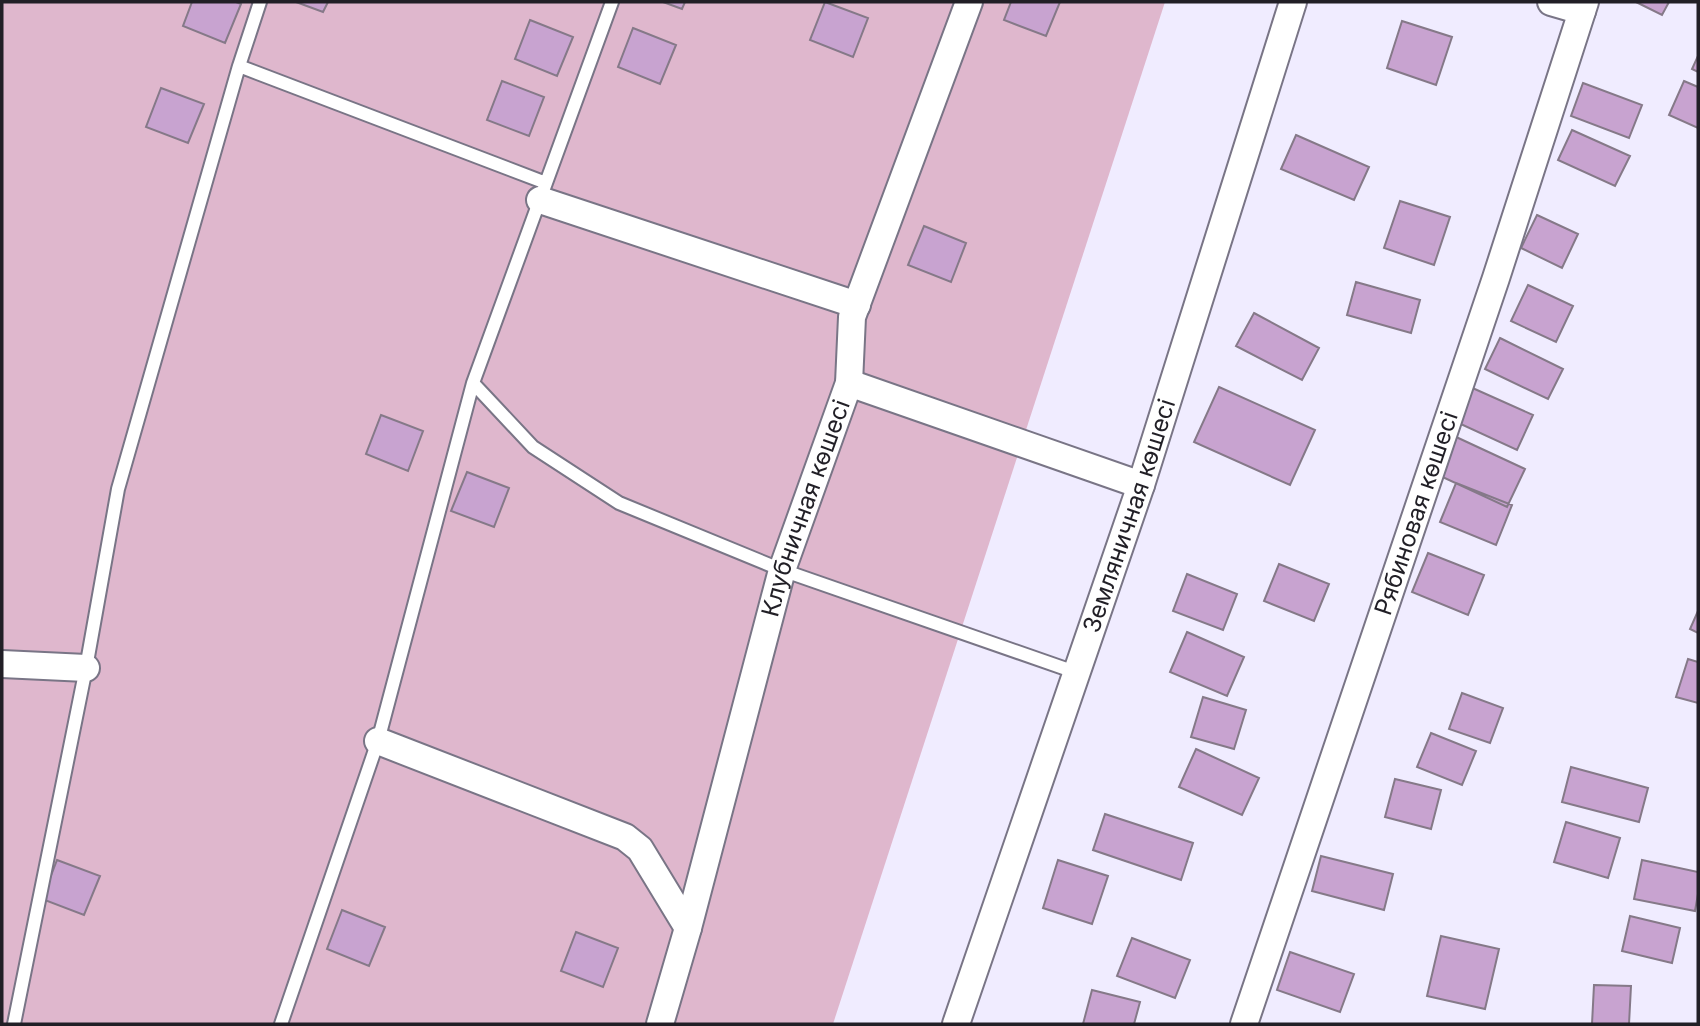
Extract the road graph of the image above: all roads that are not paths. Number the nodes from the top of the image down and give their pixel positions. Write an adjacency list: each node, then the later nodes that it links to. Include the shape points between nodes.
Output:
1 (260, 2): 7 (lane)
2 (612, 2): 8 (lane)
3 (969, 2): 9 (street, Клубничная көшесі)
4 (1293, 2): 12 (street, Земляничная көшесі)
5 (1551, 2): 6 (street)
6 (1584, 6): 23 (street, Рябиновая көшесі)
7 (239, 66): 8 (lane); 15 (lane, via 118,489)
8 (543, 191): 9 (street); 10 (lane)
9 (857, 305): 11 (street, Клубничная көшесі, via 852,317)
10 (473, 383): 13 (lane, via 534,447 619,503); 17 (lane)
11 (849, 383): 12 (street); 13 (street, Клубничная көшесі)
12 (1141, 485): 16 (street, Земляничная көшесі)
13 (782, 570): 16 (lane); 18 (street, Клубничная көшесі)
14 (2, 664): 15 (street)
15 (86, 668): 19 (lane)
16 (1075, 672): 22 (street, Земляничная көшесі)
17 (378, 741): 18 (street, via 625,837 640,849); 20 (lane)
18 (688, 928): 21 (street, Клубничная көшесі)
19 (14, 1024)
20 (281, 1024)
21 (660, 1024)
22 (956, 1024)
23 (1244, 1024)

